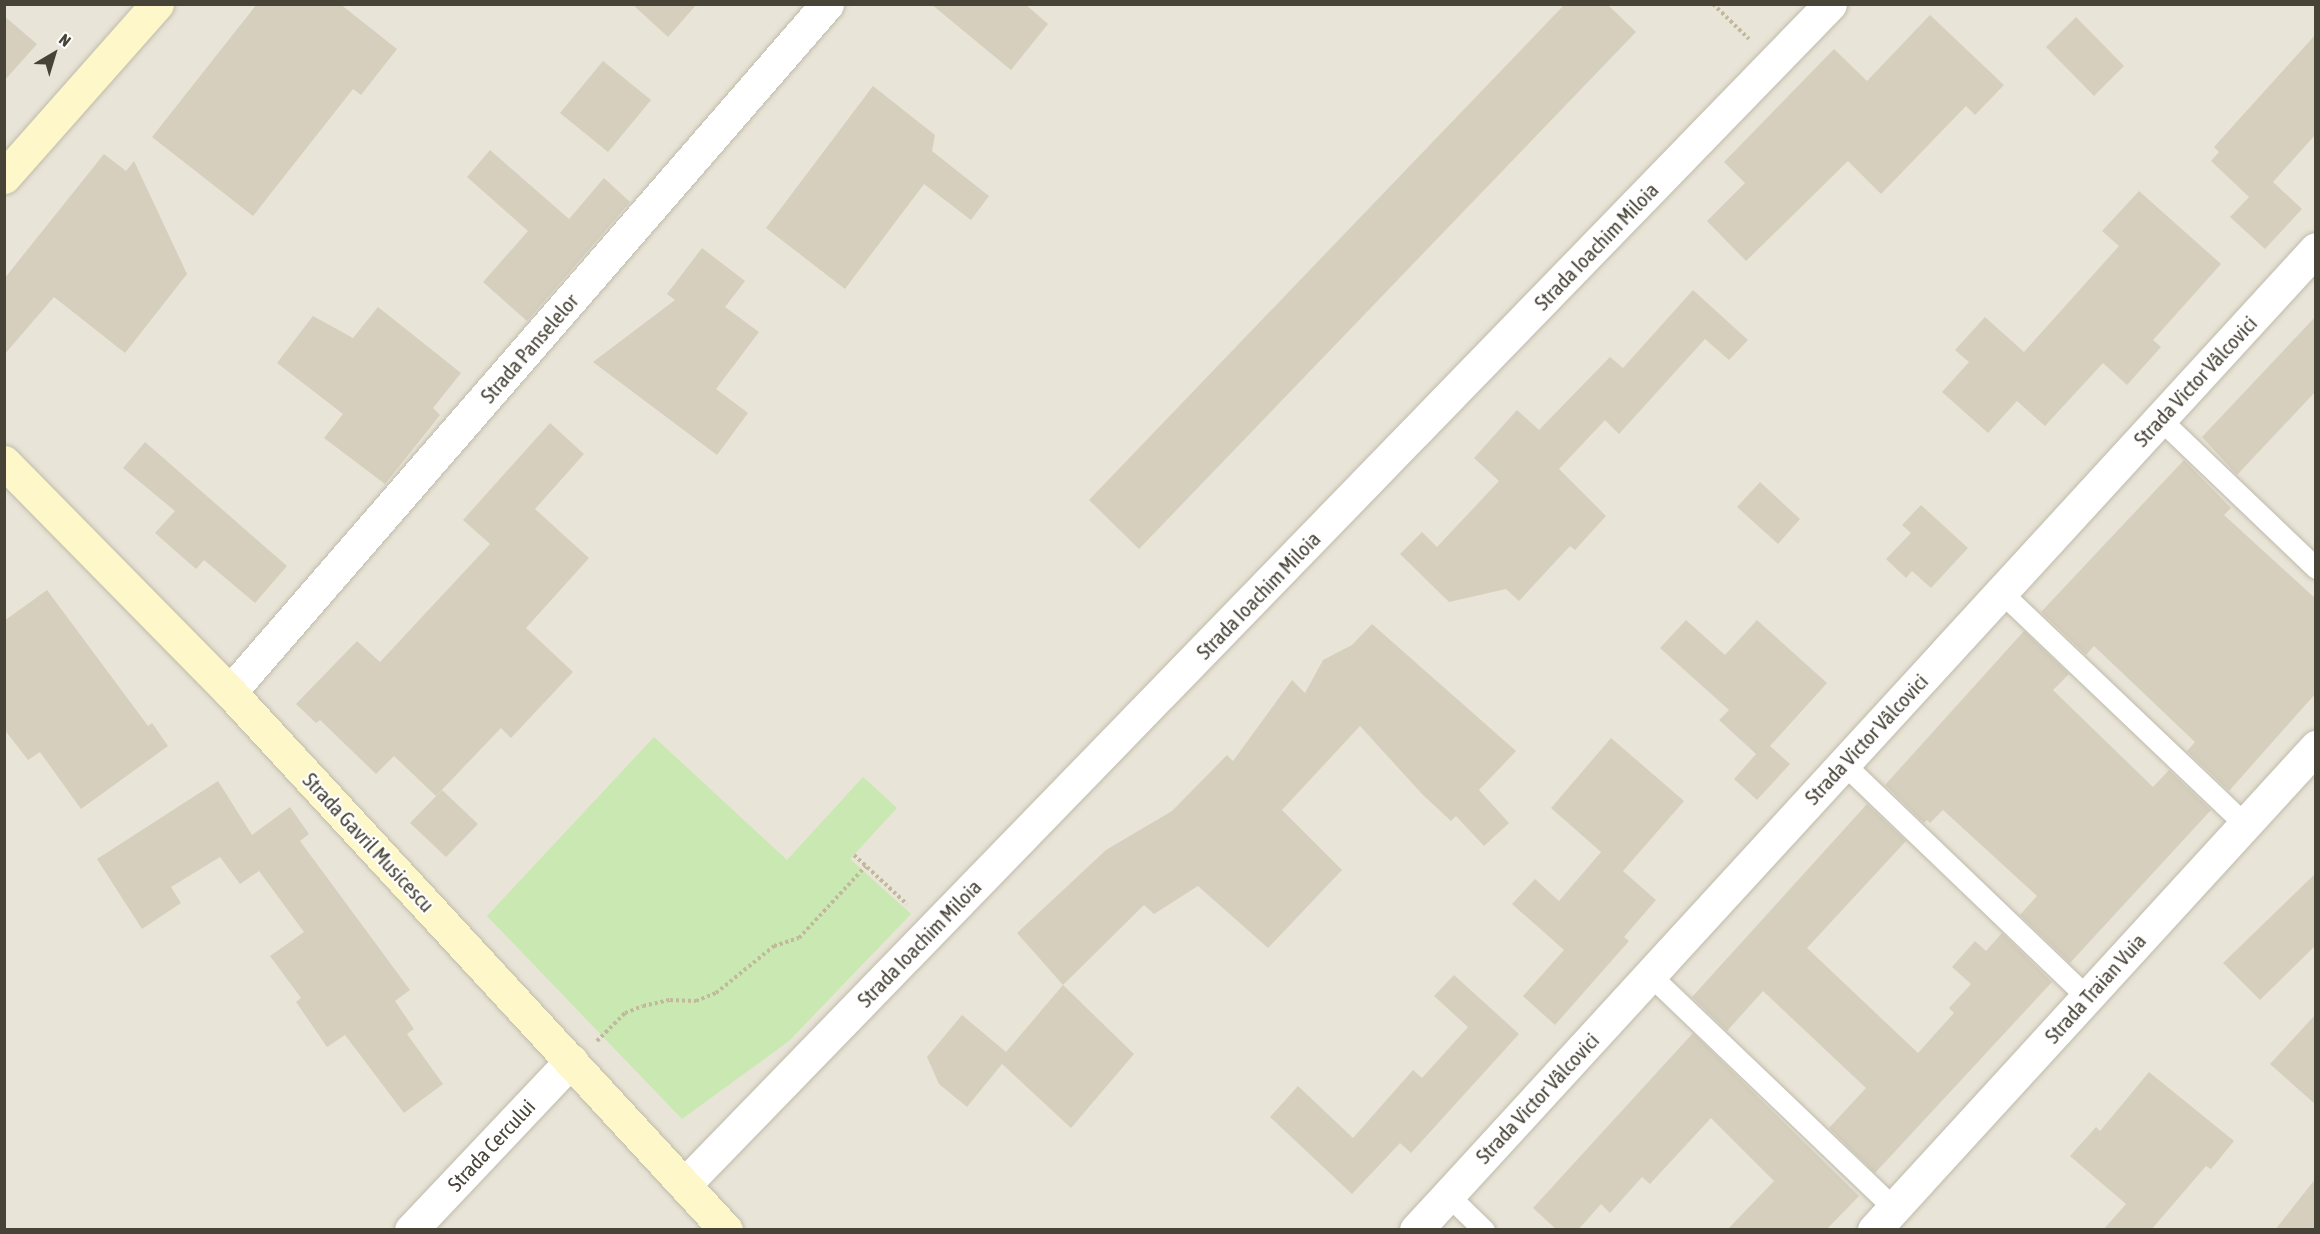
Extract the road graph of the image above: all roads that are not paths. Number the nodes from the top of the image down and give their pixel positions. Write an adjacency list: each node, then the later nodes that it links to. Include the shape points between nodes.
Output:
1 (156, 4): 4 (street)
2 (828, 4): 10 (street, Strada Panselelor)
3 (1830, 4): 17 (street, Strada Ioachim Miloia)
4 (4, 177)
5 (2316, 249): 6 (street, Strada Victor Vâlcovici)
6 (2160, 419): 8 (lane); 9 (street, Strada Victor Vâlcovici)
7 (4, 462): 10 (street, Strada Gavril Musicescu)
8 (2316, 568)
9 (2001, 592): 12 (street, Strada Victor Vâlcovici); 13 (lane)
10 (230, 692): 16 (street, Strada Gavril Musicescu)
11 (2316, 747): 13 (street, Strada Traian Vuia)
12 (1844, 764): 14 (street, Strada Victor Vâlcovici); 15 (lane)
13 (2245, 824): 15 (street, Strada Traian Vuia)
14 (1650, 975): 18 (street, Strada Victor Vâlcovici); 19 (lane)
15 (2087, 997): 19 (street, Strada Traian Vuia)
16 (582, 1053): 17 (street, Strada Gavril Musicescu); 20 (street, Strada Cercului)
17 (684, 1184): 21 (street, Strada Gavril Musicescu)
18 (1448, 1195): 22 (street, Strada Victor Vâlcovici); 23 (lane)
19 (1884, 1219)
20 (411, 1230)
21 (726, 1230)
22 (1416, 1230)
23 (1484, 1230)

